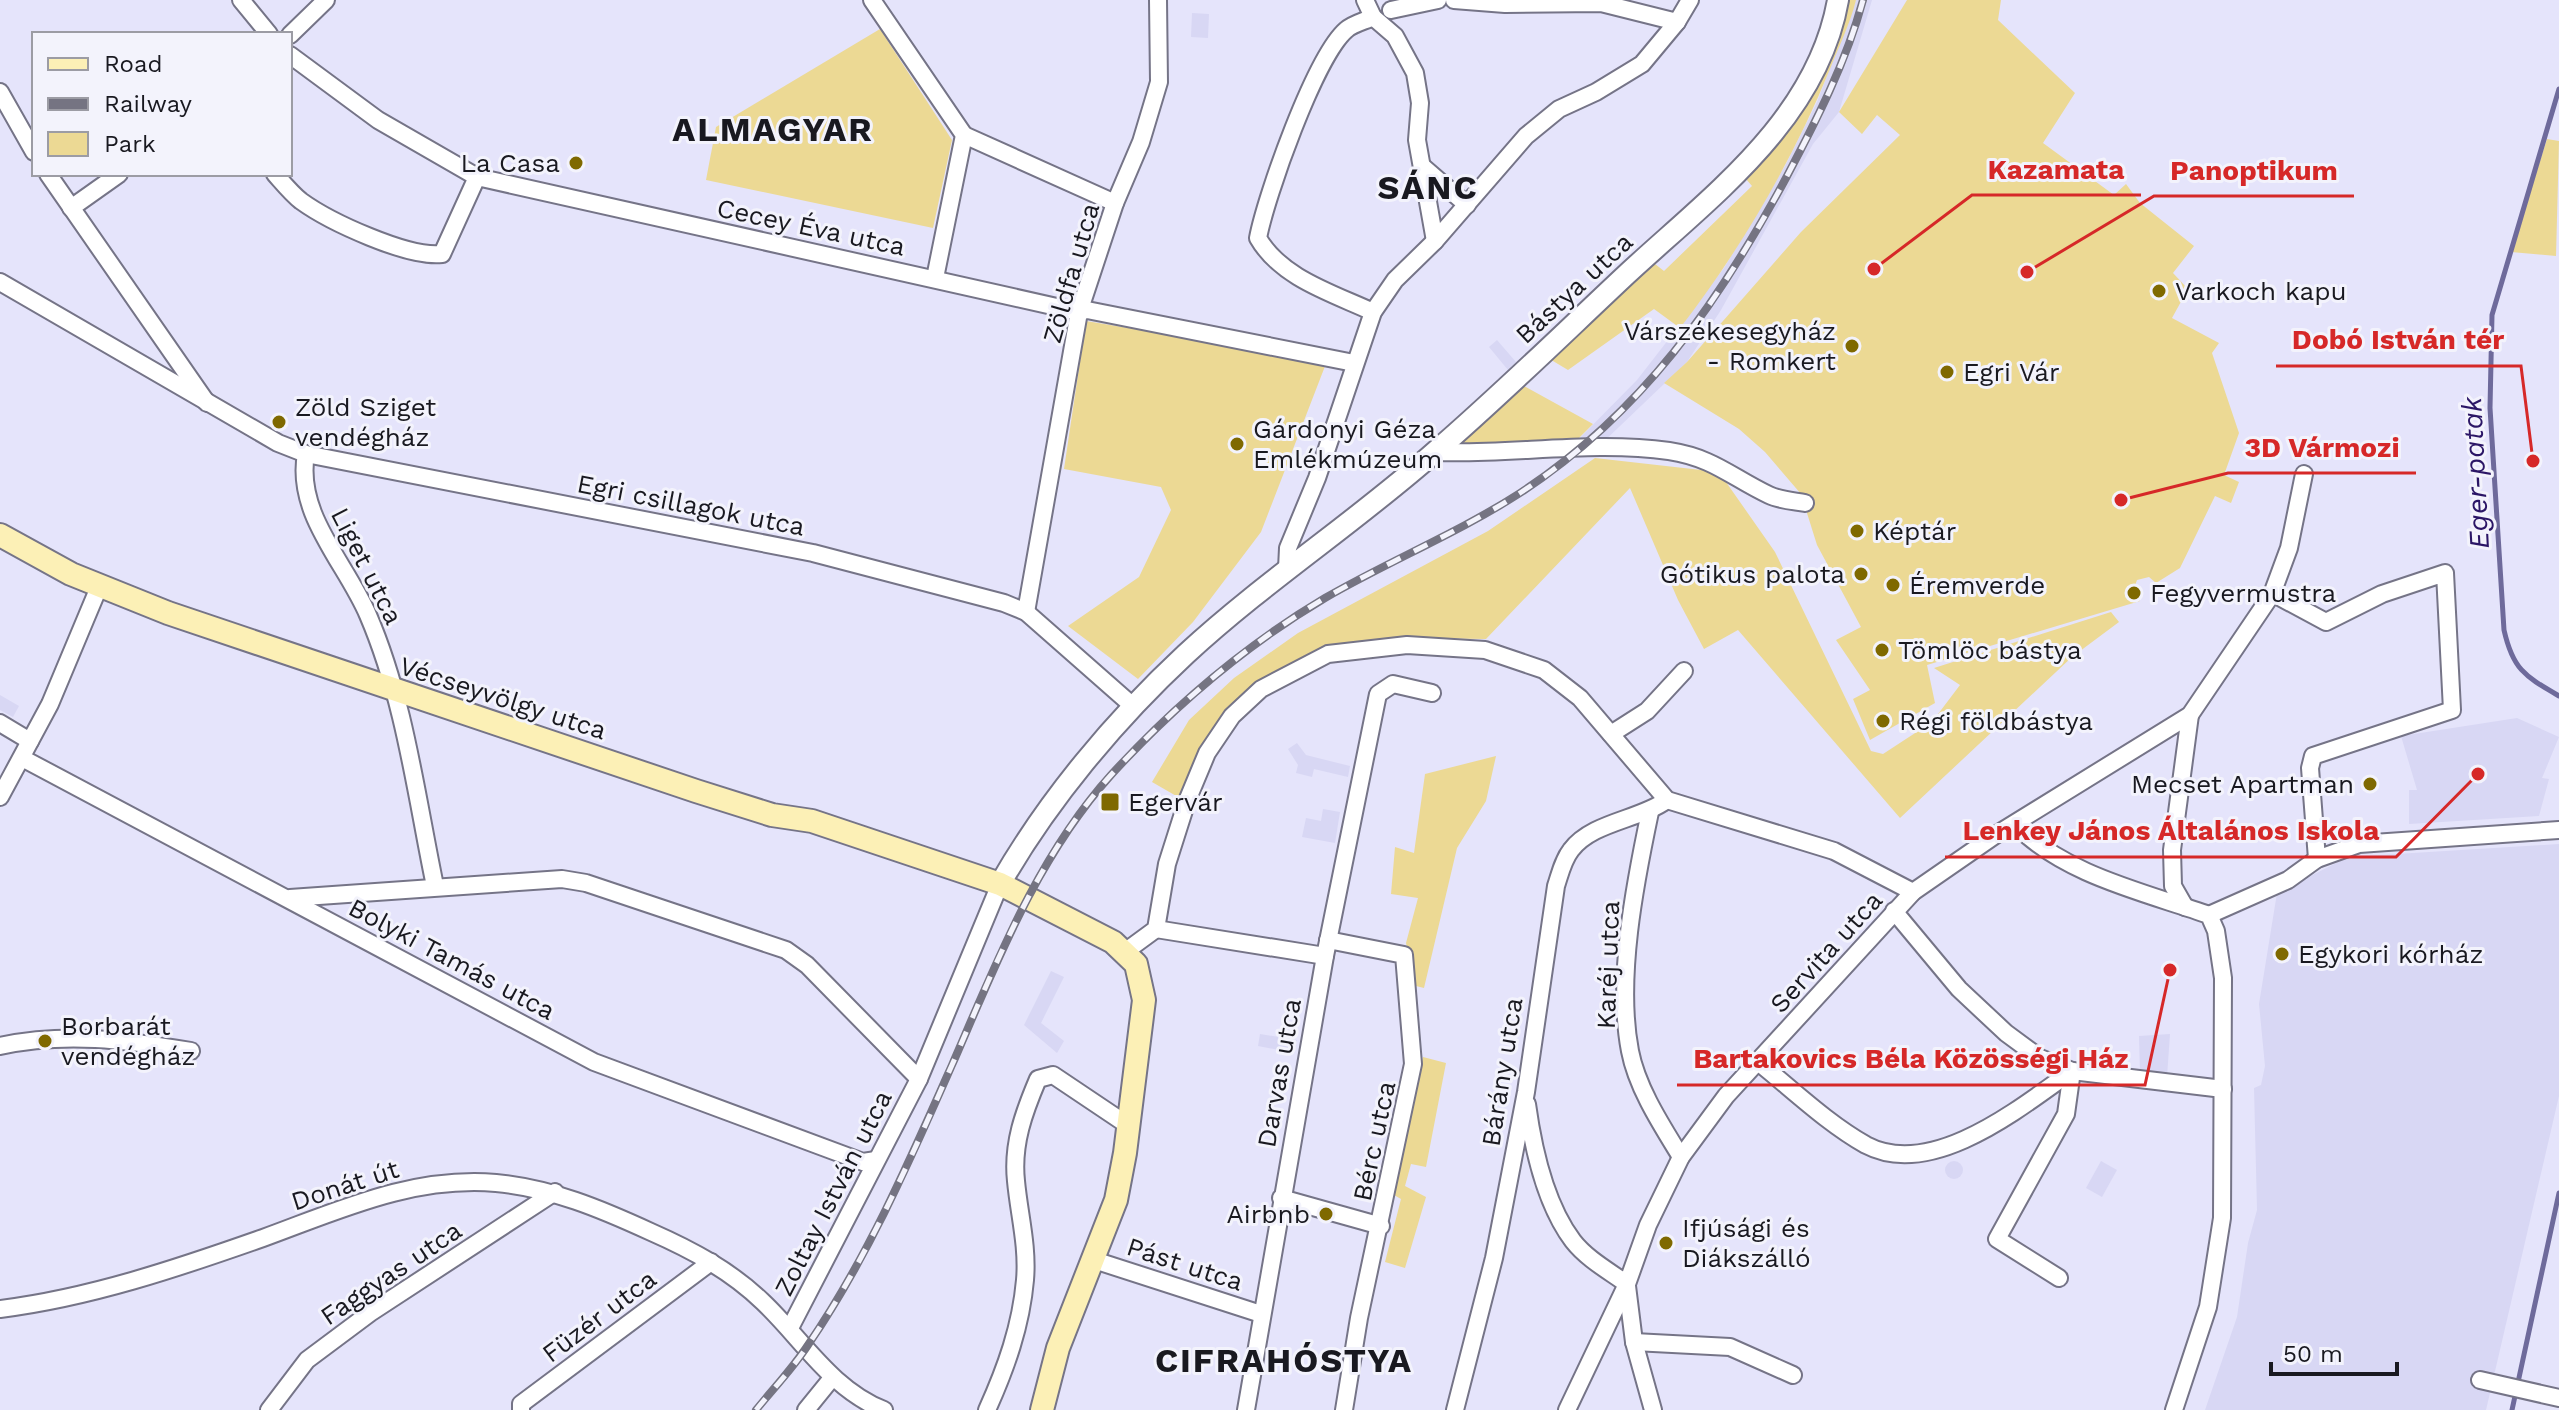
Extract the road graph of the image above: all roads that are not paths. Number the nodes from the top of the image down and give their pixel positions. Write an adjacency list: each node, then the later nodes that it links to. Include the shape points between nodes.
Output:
1 (241, 0): 13 (street)
2 (326, 0): 14 (street)
3 (872, 0): 17 (street)
4 (1158, 0): 24 (street, Zöldfa utca, via 1159,82)
5 (1365, 0): 11 (street)
6 (1438, 0): 10 (street)
7 (1454, 0): 12 (street, via 1601,3)
8 (1690, 0): 12 (street)
9 (1838, 0): 34 (street, Bástya utca, via 1809,80 1761,149)
10 (1391, 10)
11 (1373, 17): 19 (street, via 1395,36 1415,73); 31 (street, via 1346,30 1323,62 1264,206 1258,238 1287,271)
12 (1677, 22): 25 (street, via 1642,64 1559,109 1526,136)
13 (267, 32)
14 (292, 33)
15 (292, 56): 23 (street, Cecey Éva utca, via 378,120)
16 (0, 92): 18 (street)
17 (964, 135): 24 (street); 28 (street)
18 (32, 149)
19 (1422, 166): 25 (street); 27 (street)
20 (49, 176): 26 (street, Egri csillagok utca)
21 (116, 176): 26 (street)
22 (277, 176): 23 (street, via 301,201 345,225 425,256 442,254)
23 (477, 177): 28 (street, Cecey Éva utca)
24 (1115, 203): 30 (street, Zöldfa utca)
25 (1467, 205): 27 (street)
26 (71, 208): 33 (street, Egri csillagok utca)
27 (1435, 241): 31 (street, via 1395,280)
28 (935, 278): 30 (street, Cecey Éva utca)
29 (0, 282): 33 (street, Egri csillagok utca)
30 (1079, 312): 32 (street, Cecey Éva utca); 42 (street, Zöldfa utca)
31 (1373, 312): 32 (street)
32 (1354, 363): 39 (street, via 1288,548)
33 (210, 407): 35 (street, Egri csillagok utca)
34 (1436, 452): 37 (street, via 1669,451 1712,461 1772,497); 39 (street, Bástya utca)
35 (306, 454): 42 (street, Egri csillagok utca, via 813,553); 44 (street, Liget utca, via 308,503 367,611)
36 (2304, 474): 41 (street, via 2289,548)
37 (1805, 503)
38 (0, 535): 40 (main road, Vécseyvölgy utca)
39 (1287, 569): 46 (street, Bástya utca, via 1186,654)
40 (99, 587): 44 (main road, Vécseyvölgy utca); 50 (street)
41 (2272, 593): 47 (street); 57 (street, via 2326,622 2382,594 2445,573 2452,710 2313,756)
42 (1026, 612): 46 (street, Egri csillagok utca)
43 (1684, 671): 49 (street, via 1647,711)
44 (395, 692): 58 (main road, Vécseyvölgy utca); 59 (street, Liget utca)
45 (1432, 693): 66 (street, Darvas utca, via 1393,684 1378,694)
46 (1134, 707): 58 (street, Bástya utca, via 1059,796)
47 (2190, 715): 55 (street, Servita utca); 62 (street, via 2172,850 2173,886)
48 (0, 723): 50 (street)
49 (1611, 734): 53 (street); 65 (street, via 1580,698 1544,670 1485,650 1407,645 1328,654 1261,689 1232,716 1207,753 1167,864)
50 (30, 741): 51 (street)
51 (22, 758): 52 (street); 61 (street, Bolyki Tamás utca)
52 (0, 797)
53 (1667, 800): 54 (street, Bárány utca); 60 (street, via 1834,851)
54 (1650, 812): 74 (street, Bárány utca, via 1606,827 1568,853 1556,886); 76 (street, Karéj utca, via 1629,928 1630,1052)
55 (2015, 824): 60 (street, Servita utca); 62 (street, via 2073,865)
56 (2559, 830): 57 (street, via 2359,844)
57 (2317, 859): 64 (street, via 2288,880)
58 (1000, 884): 67 (main road, Vécseyvölgy utca); 72 (street)
59 (435, 886): 61 (street); 72 (street, via 562,879 586,883 786,950)
60 (1913, 892): 63 (street, Servita utca)
61 (290, 898): 77 (street, Bolyki Tamás utca, via 594,1062 863,1162)
62 (2185, 907): 64 (street)
63 (1894, 911): 70 (street, Servita utca); 71 (street, via 1959,989 2006,1033 2040,1058)
64 (2209, 915): 73 (street, via 2223,978)
65 (1156, 929): 66 (street); 67 (street)
66 (1326, 948): 79 (street, Darvas utca); 80 (street, Bérc utca, via 1404,955 1413,1064)
67 (1126, 951): 75 (main road, via 1140,974 1144,1000)
68 (0, 1046): 69 (street, via 93,1037)
69 (191, 1051)
70 (1758, 1062): 71 (street, via 1868,1146 1901,1155 1959,1141 2004,1118); 76 (street, Servita utca)
71 (2072, 1071): 73 (street); 83 (street, via 2066,1114 1997,1239)
72 (919, 1079): 77 (street, Zoltay István utca)
73 (2223, 1089): 104 (street, via 2219,1233 2208,1307)
74 (1526, 1092): 84 (street, via 1544,1175 1564,1226 1587,1255); 101 (street, Bárány utca, via 1494,1258)
75 (1129, 1126): 81 (main road, via 1116,1200); 97 (street, via 1053,1075 1038,1079 1017,1139 1015,1179 1025,1280 1016,1338)
76 (1681, 1157): 84 (street, Servita utca)
77 (876, 1160): 87 (street, Zoltay István utca)
78 (555, 1192): 82 (street, Donát út); 85 (street, Donát út, via 496,1183 396,1189 126,1282); 93 (street, Faggyas utca, via 307,1360)
79 (1281, 1198): 80 (street); 86 (street, Darvas utca)
80 (1381, 1226): 100 (street, Bérc utca)
81 (1094, 1260): 86 (street, Pást utca); 98 (main road)
82 (711, 1262): 87 (street, Donát út); 94 (street, Füzér utca, via 521,1404)
83 (2059, 1278)
84 (1627, 1284): 88 (street); 102 (street, Servita utca)
85 (0, 1309)
86 (1261, 1314): 99 (street, Darvas utca)
87 (790, 1328): 90 (street, Donát út)
88 (1634, 1342): 89 (street, via 1730,1347); 103 (street)
89 (1793, 1375)
90 (832, 1378): 95 (street); 96 (street, Donát út)
91 (2480, 1380): 92 (street)
92 (2559, 1398)
93 (269, 1410)
94 (521, 1410)
95 (806, 1410)
96 (884, 1410)
97 (987, 1410)
98 (1042, 1410)
99 (1246, 1410)
100 (1344, 1410)
101 (1455, 1410)
102 (1567, 1410)
103 (1653, 1410)
104 (2174, 1410)

